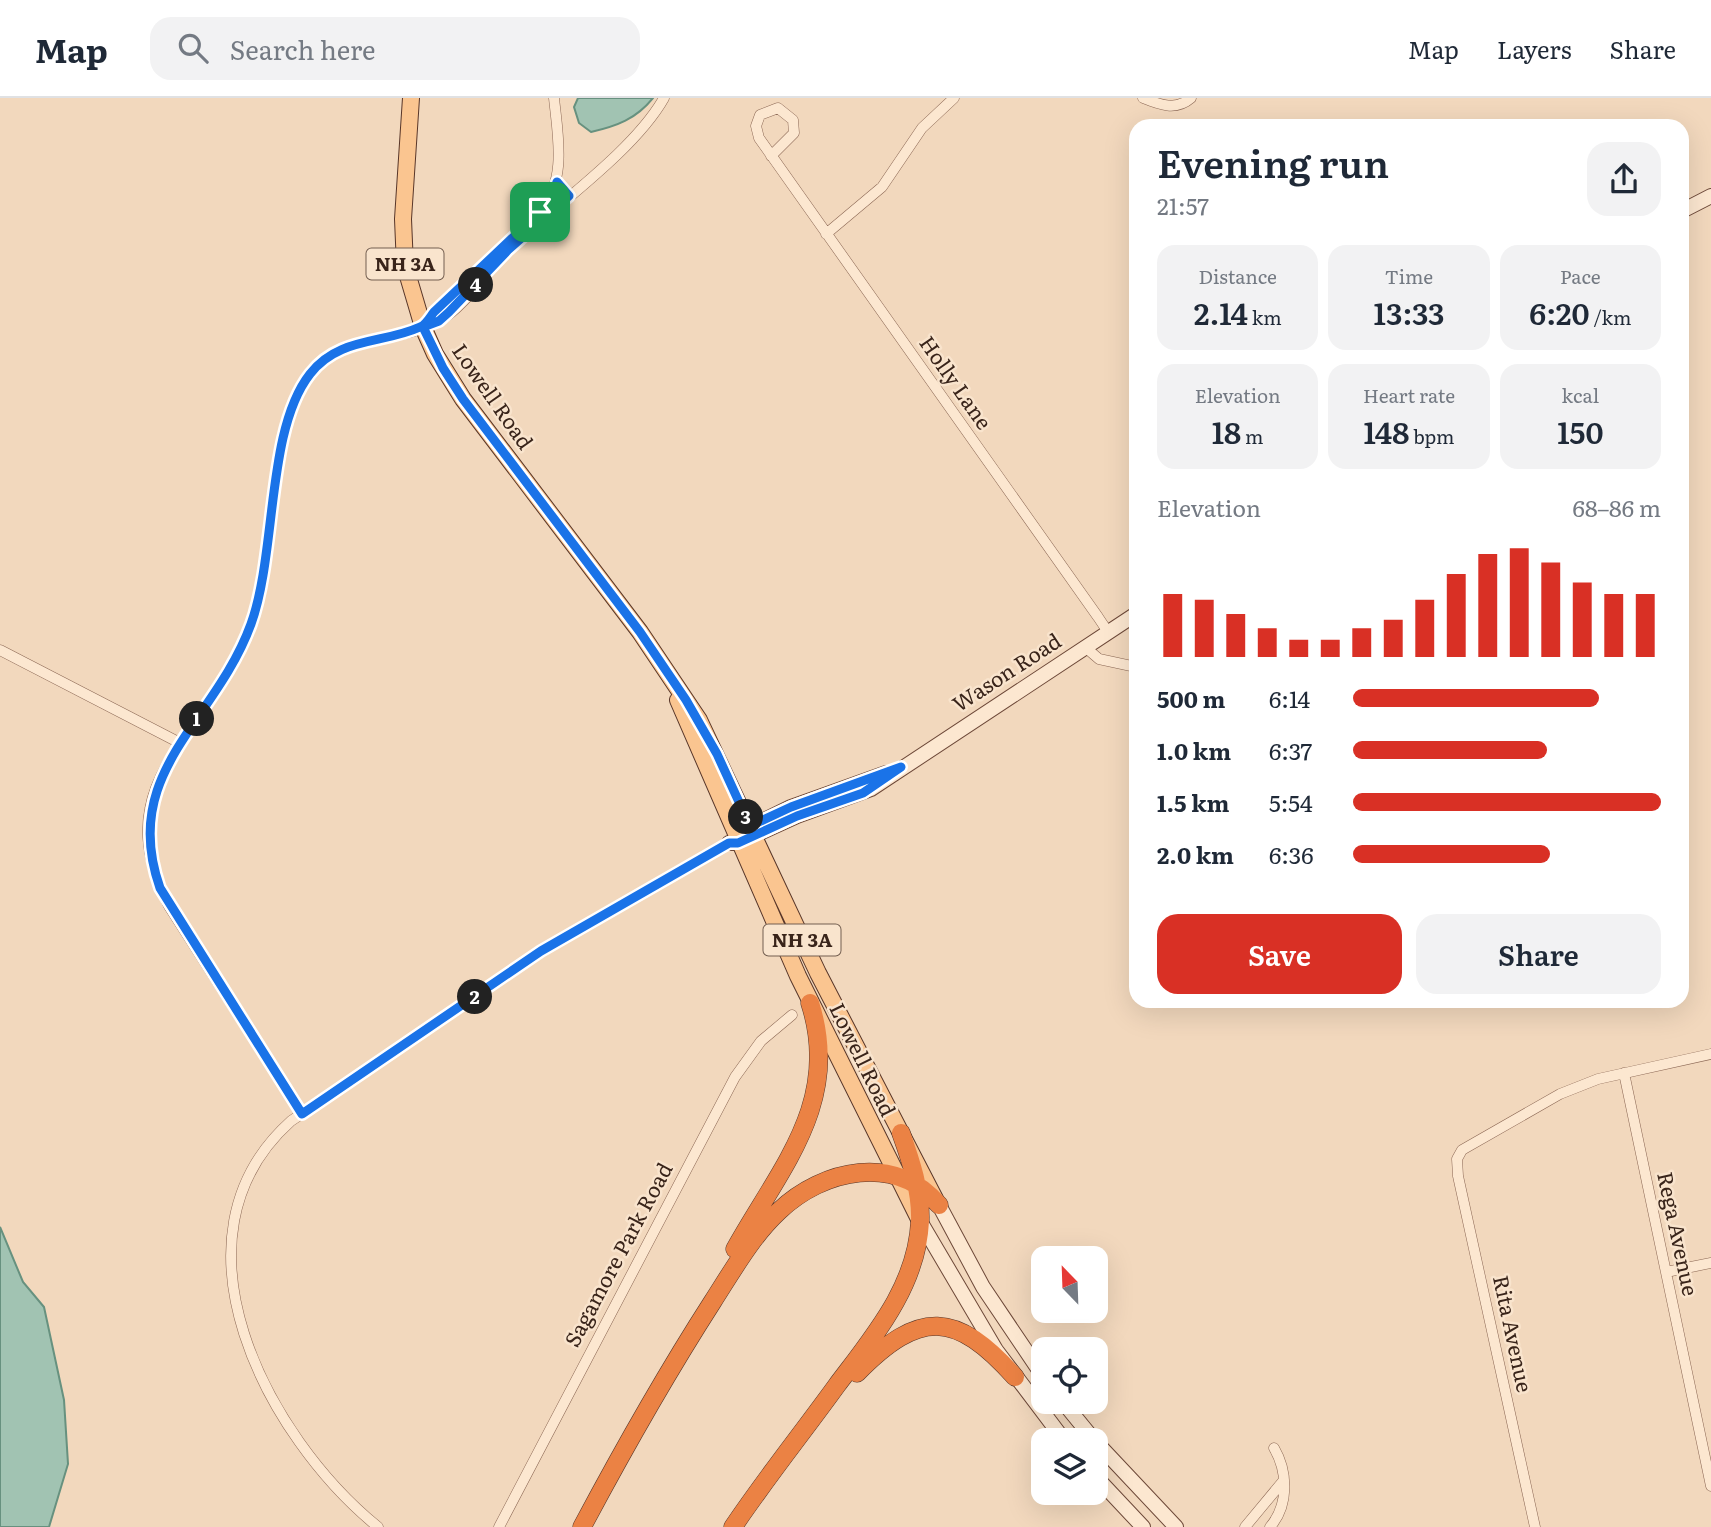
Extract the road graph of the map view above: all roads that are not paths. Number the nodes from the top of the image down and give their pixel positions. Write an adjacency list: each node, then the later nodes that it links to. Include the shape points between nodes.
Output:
1 (411, 98): 13 (main road, Lowell Road / NH 3A, via 403,240 405,266)
2 (554, 98): 8 (street, via 559,139)
3 (664, 98): 9 (street, via 645,125)
4 (954, 98): 12 (street, via 922,128 882,187)
5 (1143, 98): 6 (street, via 1168,106)
6 (1191, 98)
7 (771, 156): 7 (street, Holly Lane, via 756,127 765,111 778,108 790,114 794,133); 12 (street, Holly Lane)
8 (557, 182): 9 (street); 13 (street, via 540,212)
9 (569, 196): 13 (street, via 439,321)
10 (1711, 196): 11 (main road)
11 (1689, 207)
12 (826, 234): 15 (street, Holly Lane)
13 (423, 327): 19 (main road, Lowell Road / NH 3A, via 463,399); 20 (street, via 342,349 316,367 302,385 287,418 266,562 252,621 236,659)
14 (1129, 618): 15 (main road, Wason Road)
15 (1108, 632): 16 (main road, Wason Road)
16 (1085, 647): 18 (street, via 1099,659); 21 (main road, Wason Road, via 871,789)
17 (0, 650): 20 (street)
18 (1129, 665)
19 (669, 674): 21 (main road, Lowell Road / NH 3A, via 708,736); 22 (main road, Lowell Road / NH 3A)
20 (180, 743): 27 (street, via 150,808 153,869 169,906)
21 (752, 831): 22 (main road, Wason Road); 28 (main road, Lowell Road / NH 3A)
22 (734, 840): 23 (main road, Lowell Road / NH 3A); 27 (street, via 541,951)
23 (810, 1003): 29 (main road, Lowell Road / NH 3A); 35 (highway, via 819,1064 809,1118)
24 (792, 1015): 48 (street, Sagamore Park Road, via 761,1041 735,1077)
25 (1711, 1054): 26 (street)
26 (1624, 1073): 34 (street, Rega Avenue); 55 (street, Rita Avenue, via 1560,1094 1462,1150 1457,1159)
27 (302, 1114): 47 (street, via 263,1150 243,1185 232,1224 233,1285 253,1354 284,1419 332,1485)
28 (901, 1133): 30 (highway); 31 (main road, Lowell Road / NH 3A)
29 (897, 1175): 30 (highway); 32 (main road, Lowell Road / NH 3A); 35 (highway, via 842,1175 791,1201 752,1242)
30 (916, 1183): 31 (highway); 32 (highway)
31 (939, 1205): 36 (main road, Lowell Road / NH 3A, via 983,1287)
32 (920, 1221): 37 (main road, Lowell Road / NH 3A); 39 (highway, via 912,1263 897,1301)
33 (1711, 1263): 34 (street)
34 (1666, 1272): 45 (street, Rega Avenue)
35 (687, 1343): 49 (highway)
36 (1031, 1358)
37 (1015, 1377): 39 (highway, via 971,1335 952,1327 927,1326 906,1333 871,1359); 40 (main road, Lowell Road / NH 3A)
38 (1073, 1414): 41 (main road)
39 (813, 1418): 50 (highway)
40 (1055, 1428)
41 (1084, 1428)
42 (1274, 1448): 44 (street)
43 (1108, 1455): 52 (main road)
44 (1284, 1479): 53 (street); 54 (street, via 1282,1508)
45 (1711, 1486)
46 (1108, 1490): 51 (main road)
47 (378, 1527)
48 (499, 1527)
49 (582, 1527)
50 (733, 1527)
51 (1143, 1527)
52 (1176, 1527)
53 (1245, 1527)
54 (1270, 1527)
55 (1535, 1527)

